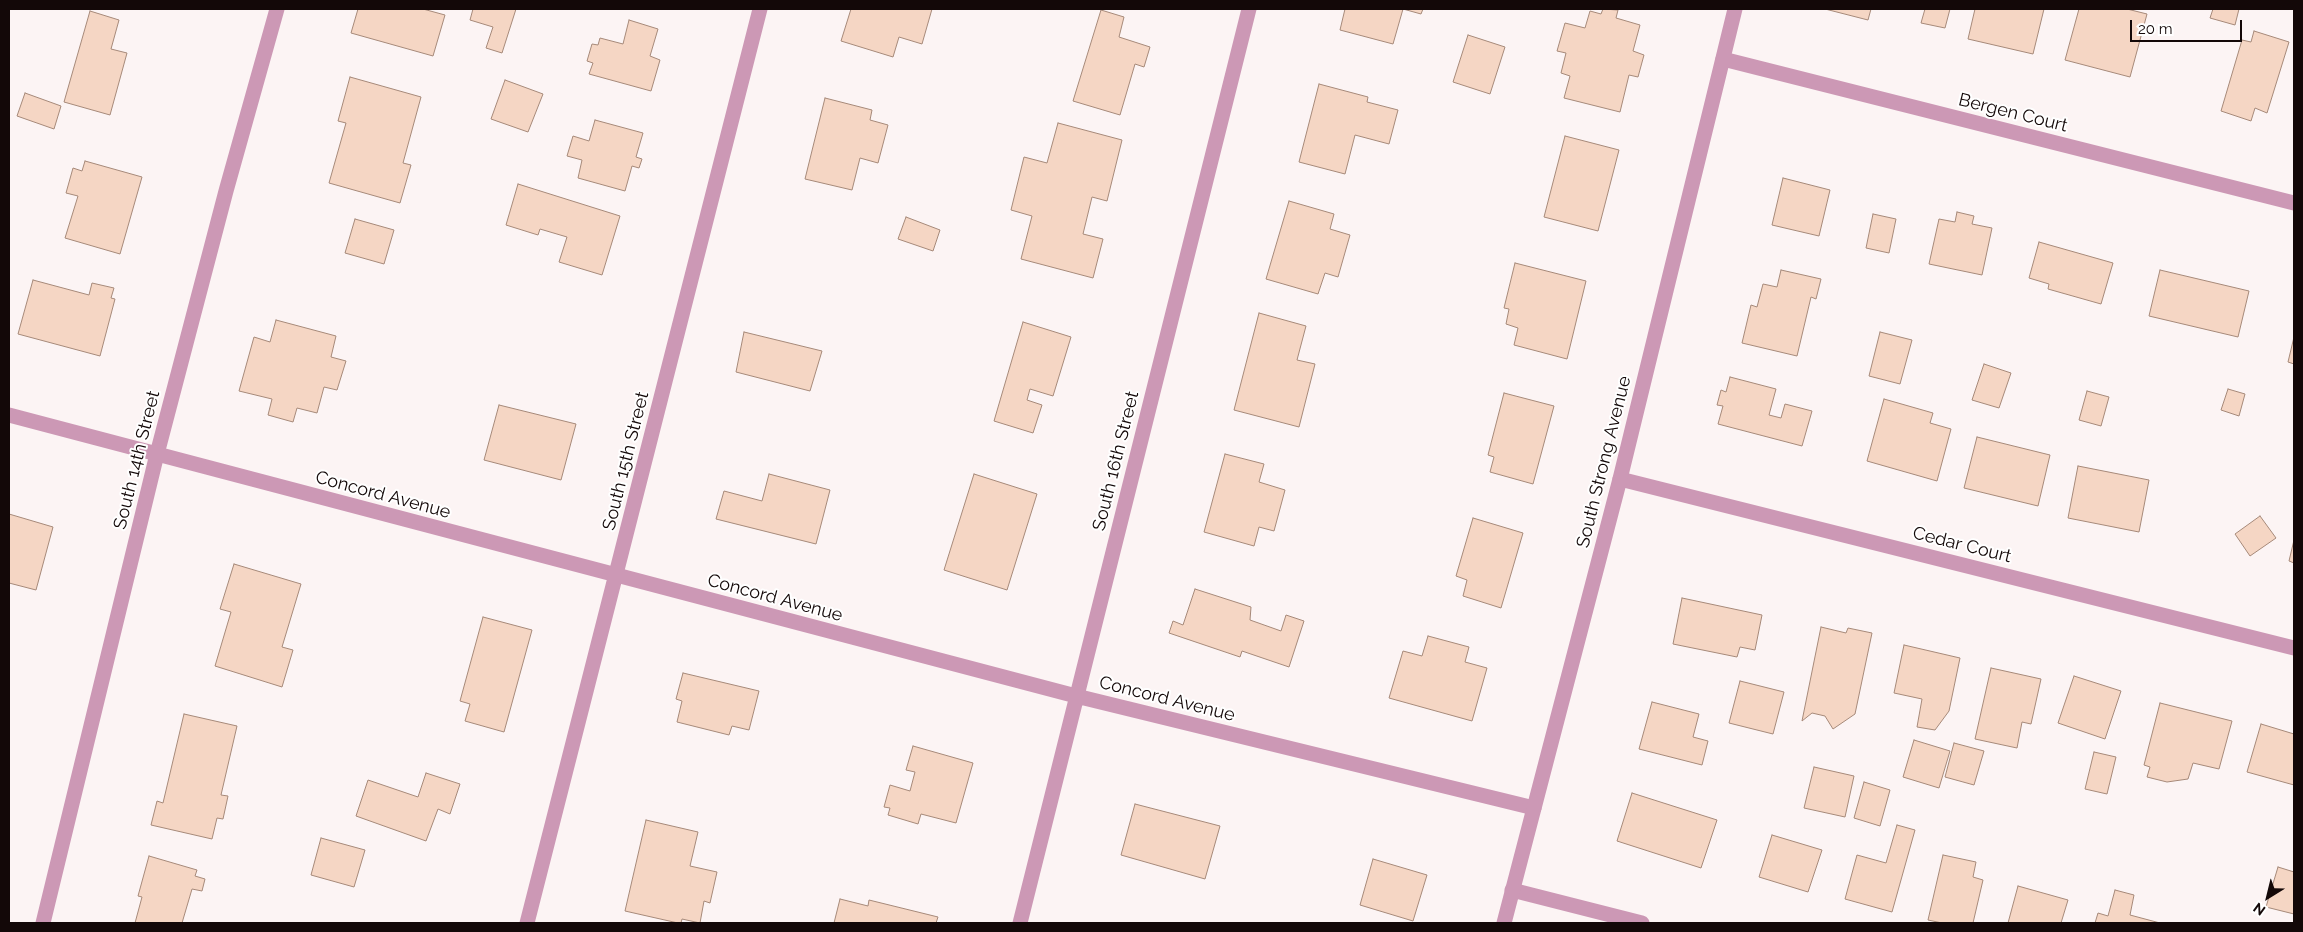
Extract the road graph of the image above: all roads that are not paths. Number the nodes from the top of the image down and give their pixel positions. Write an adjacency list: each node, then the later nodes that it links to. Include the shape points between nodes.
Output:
1 (278, 9): 8 (street, South 14th Street)
2 (760, 9): 10 (street, South 15th Street)
3 (1249, 9): 12 (street, South 16th Street)
4 (1735, 9): 5 (street, South Strong Avenue)
5 (1723, 59): 6 (street, Bergen Court); 9 (street, South Strong Avenue)
6 (2294, 203)
7 (9, 415): 8 (street, Concord Avenue)
8 (157, 454): 10 (street, Concord Avenue); 15 (street, South 14th Street)
9 (1620, 478): 11 (street, Cedar Court); 13 (street, South Strong Avenue)
10 (616, 576): 12 (street, Concord Avenue); 16 (street, South 15th Street)
11 (2294, 648)
12 (1076, 696): 13 (street, Concord Avenue); 17 (street, South 16th Street)
13 (1534, 808): 14 (street, South Strong Avenue)
14 (1512, 890): 18 (street, South Strong Avenue); 19 (street)
15 (43, 923)
16 (527, 923)
17 (1020, 923)
18 (1504, 923)
19 (1642, 923)

